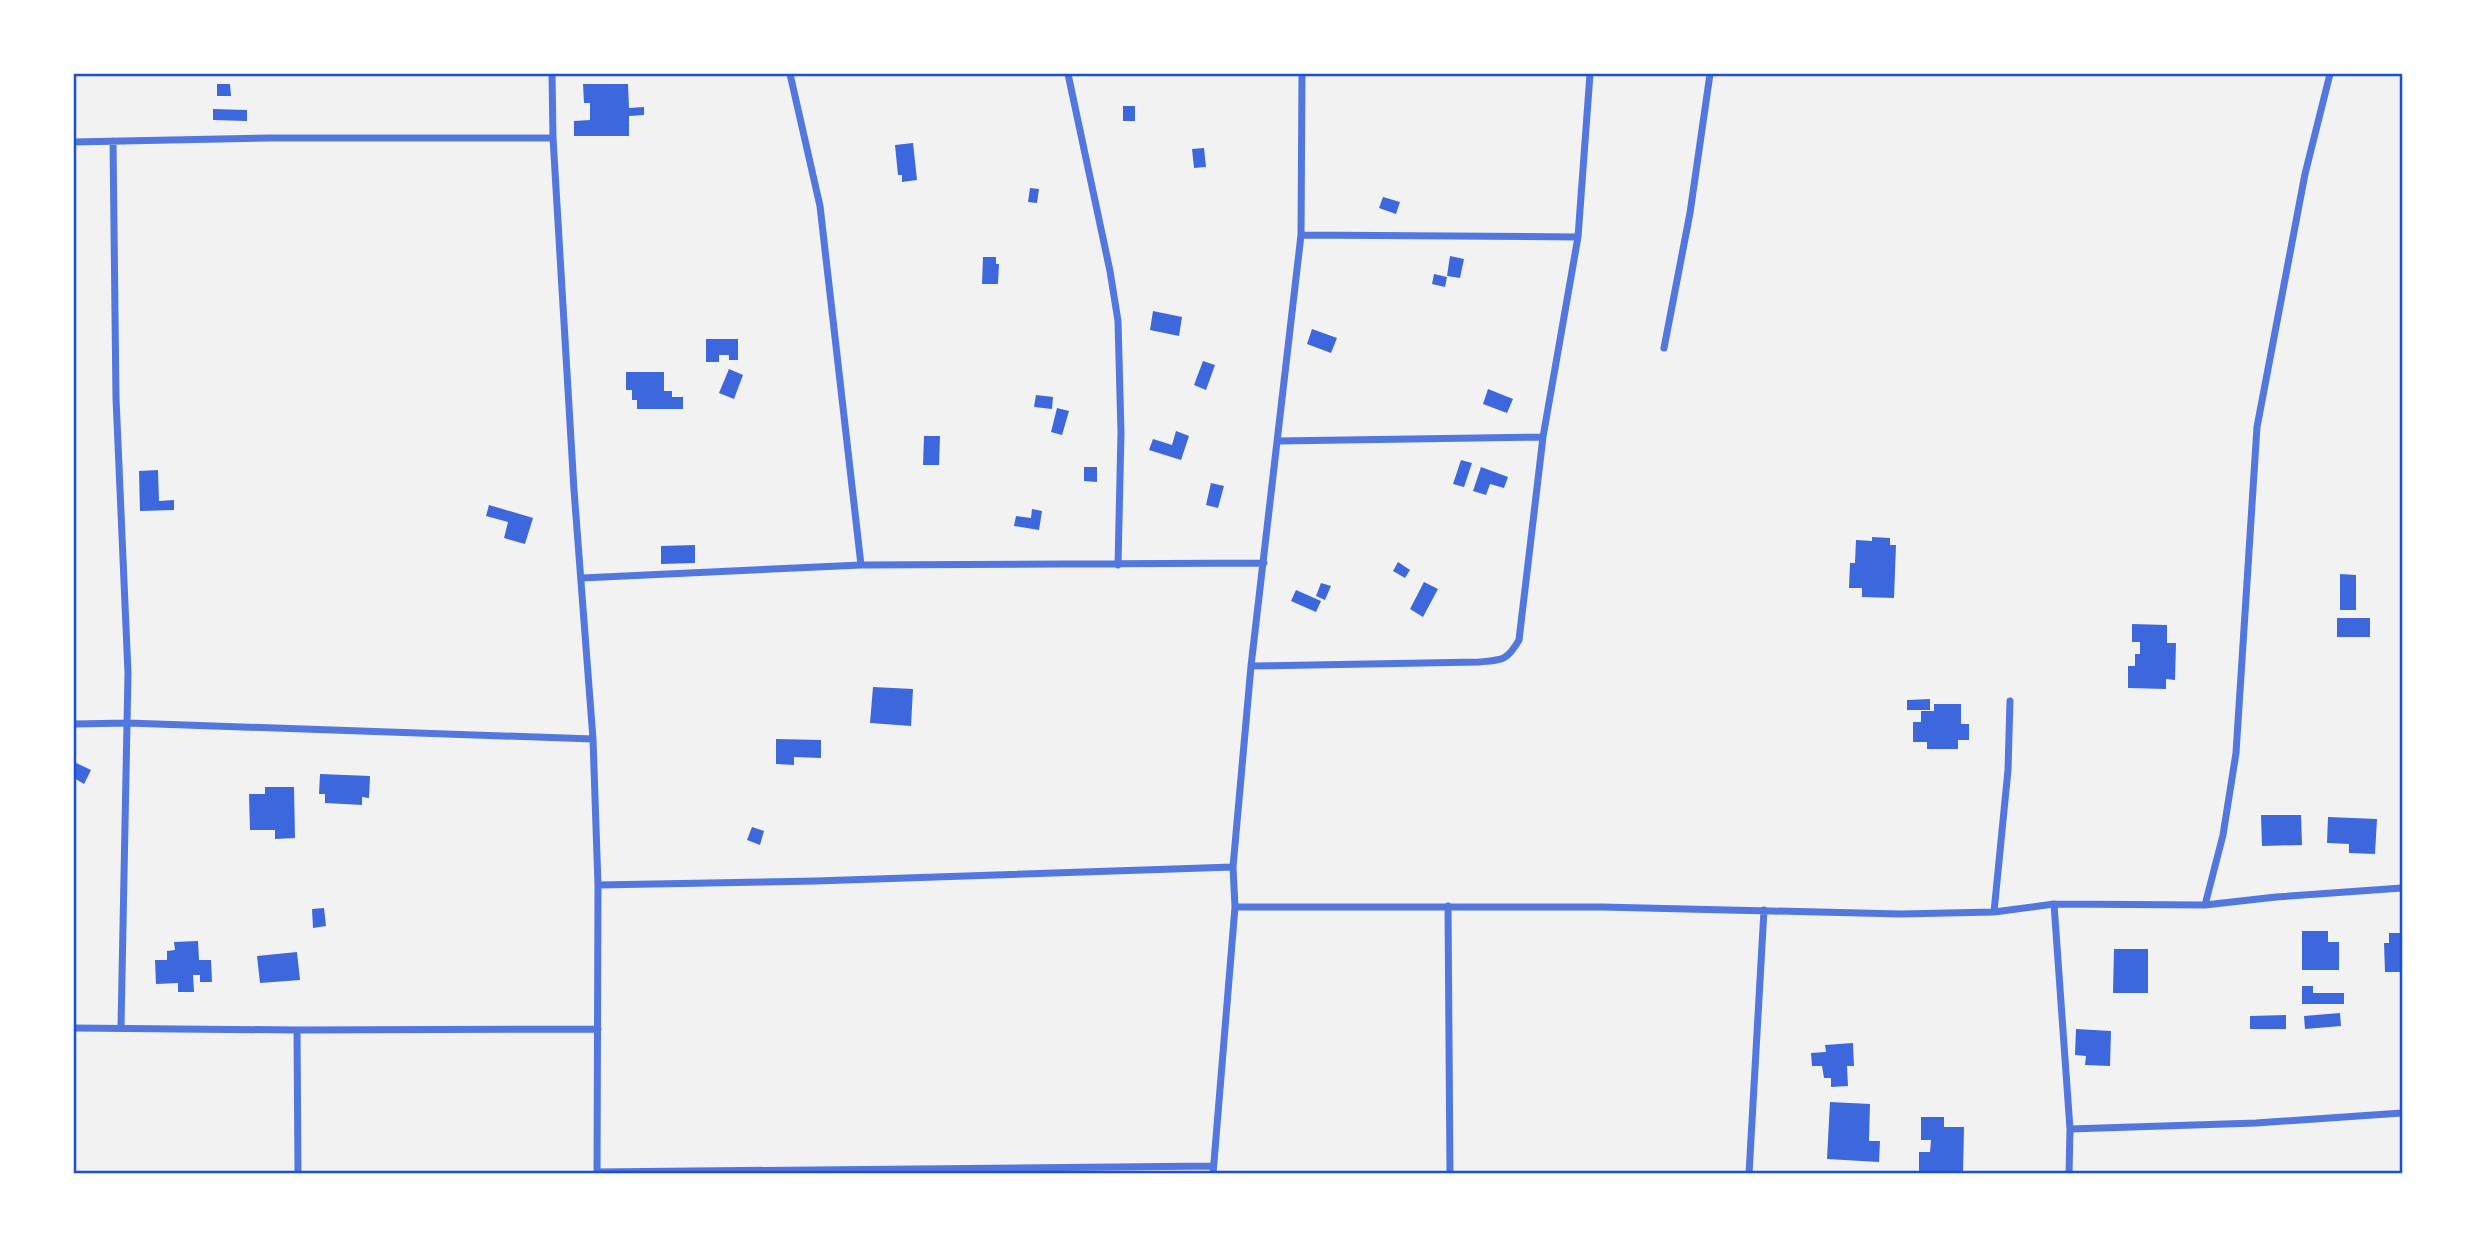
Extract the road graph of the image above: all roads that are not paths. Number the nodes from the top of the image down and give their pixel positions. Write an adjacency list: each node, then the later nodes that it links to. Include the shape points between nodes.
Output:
1 (552, 74): 8 (street)
2 (790, 74): 17 (street, via 820,206)
3 (1068, 74): 18 (street, via 1118,321)
4 (1302, 74): 11 (street)
5 (1590, 74): 12 (street)
6 (1710, 74): 13 (street)
7 (2330, 74): 29 (street, via 2278,304 2257,427 2236,753 2223,835)
8 (552, 138): 9 (street); 19 (street)
9 (113, 141): 10 (street); 22 (street, via 116,398)
10 (74, 142)
11 (1301, 235): 12 (street); 15 (street)
12 (1578, 237): 14 (street)
13 (1664, 348)
14 (1543, 437): 15 (street); 20 (street, via 1519,640 1503,660)
15 (1278, 441): 16 (street)
16 (1264, 563): 18 (street); 20 (street)
17 (861, 565): 18 (street); 19 (street)
18 (1118, 565)
19 (582, 578): 24 (street)
20 (1251, 666): 25 (street)
21 (2010, 701): 33 (street)
22 (128, 723): 23 (street); 24 (street); 34 (street)
23 (74, 724)
24 (593, 739): 26 (street)
25 (1233, 867): 26 (street); 31 (street)
26 (598, 885): 36 (street)
27 (2403, 888): 29 (street)
28 (2054, 904): 29 (street); 33 (street); 39 (street)
29 (2205, 905)
30 (1448, 906): 31 (street); 32 (street); 44 (street)
31 (1235, 907): 40 (street)
32 (1764, 910): 33 (street); 45 (street)
33 (1994, 912)
34 (121, 1027): 35 (street); 37 (street)
35 (74, 1028)
36 (598, 1029): 37 (street); 42 (street)
37 (297, 1030): 43 (street)
38 (2403, 1113): 39 (street)
39 (2070, 1129): 46 (street)
40 (1213, 1170): 41 (street)
41 (841, 1171): 42 (street)
42 (597, 1173)
43 (299, 1174)
44 (1450, 1174)
45 (1749, 1174)
46 (2069, 1174)

